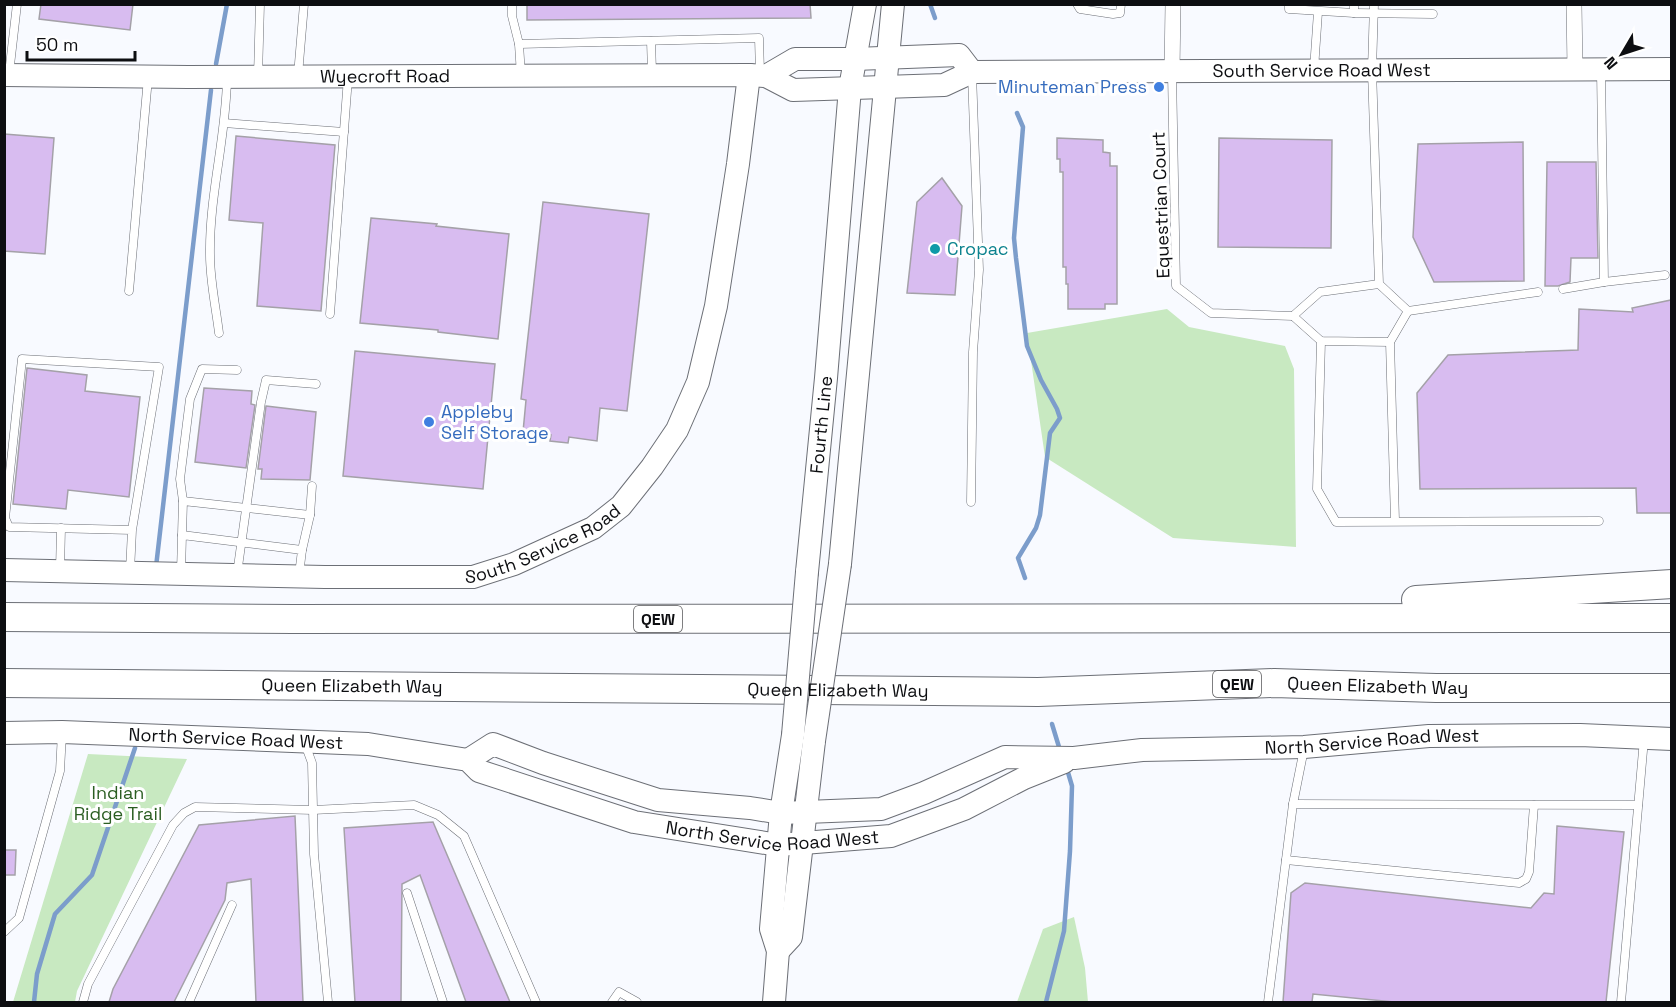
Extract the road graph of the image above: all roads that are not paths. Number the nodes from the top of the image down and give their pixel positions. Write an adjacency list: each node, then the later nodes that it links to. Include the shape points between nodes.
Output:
1 (16, 4): 28 (lane)
2 (260, 4): 36 (lane)
3 (304, 4): 29 (lane)
4 (512, 4): 18 (lane)
5 (865, 4): 20 (street, Fourth Line)
6 (893, 4): 19 (street, Fourth Line)
7 (1077, 4): 8 (lane, via 1080,9 1113,14 1120,12)
8 (1121, 4)
9 (1173, 4): 26 (street)
10 (1289, 4): 14 (lane, via 1289,9)
11 (1374, 4): 16 (lane)
12 (1574, 4): 21 (street)
13 (1354, 9): 14 (lane); 16 (lane)
14 (1318, 12): 24 (lane)
15 (1433, 14): 16 (lane)
16 (1374, 15): 25 (lane)
17 (651, 40): 18 (lane); 32 (lane); 33 (lane, via 759,38)
18 (519, 44): 31 (lane)
19 (888, 57): 20 (street, Wyecroft Road); 27 (street, via 959,55); 37 (street, Fourth Line)
20 (855, 59): 33 (street, Wyecroft Road, via 795,59); 38 (street, Fourth Line)
21 (1575, 69): 22 (street, South Service Road West); 25 (street, South Service Road West)
22 (1601, 69): 23 (street, South Service Road West); 42 (lane)
23 (1671, 69)
24 (1313, 70): 25 (street, South Service Road West); 26 (street, South Service Road West)
25 (1372, 70): 43 (lane)
26 (1172, 71): 27 (street, South Service Road West); 49 (lane, Equestrian Court, via 1176,286 1211,313)
27 (972, 72): 37 (street, South Service Road West, via 944,85); 57 (lane, via 979,270 973,352)
28 (7, 75): 34 (street, Wyecroft Road)
29 (298, 76): 30 (street, Wyecroft Road); 36 (street, Wyecroft Road)
30 (348, 76): 31 (street, Wyecroft Road); 40 (lane)
31 (521, 76): 32 (street, Wyecroft Road)
32 (652, 76): 33 (street, Wyecroft Road)
33 (758, 76): 38 (street, Wyecroft Road, via 793,90); 72 (street, South Service Road, via 698,382 677,430 621,506 593,528 555,547 473,577)
34 (149, 77): 35 (street, Wyecroft Road); 45 (lane)
35 (227, 77): 36 (street, Wyecroft Road); 39 (lane)
36 (258, 77)
37 (885, 87): 38 (street, Wyecroft Road); 84 (street, Fourth Line, bridge, via 840,564)
38 (850, 88): 84 (street, Fourth Line, bridge, via 807,572)
39 (224, 123): 40 (lane); 50 (lane, via 210,256)
40 (344, 132): 48 (lane)
41 (1665, 275): 42 (lane)
42 (1604, 282): 44 (lane)
43 (1379, 285): 47 (lane); 49 (lane, via 1320,292)
44 (1563, 289)
45 (129, 291)
46 (1538, 291): 47 (lane)
47 (1408, 311): 52 (lane)
48 (330, 314)
49 (1293, 316): 51 (lane)
50 (219, 333)
51 (1321, 341): 52 (lane); 60 (lane, via 1317,489 1336,522)
52 (1390, 342): 60 (lane)
53 (237, 370): 56 (lane, via 202,369 190,399 180,479)
54 (316, 384): 58 (lane, via 266,380)
55 (312, 486): 59 (lane)
56 (183, 501): 58 (lane); 64 (lane)
57 (971, 502)
58 (246, 508): 59 (lane); 65 (lane)
59 (309, 515): 66 (lane)
60 (1395, 521): 61 (lane)
61 (1599, 521)
62 (61, 528): 63 (lane); 63 (lane, via 9,527 5,518 22,359 159,367); 68 (lane)
63 (132, 530): 69 (lane)
64 (182, 535): 65 (lane); 70 (lane)
65 (242, 543): 66 (lane); 71 (lane)
66 (302, 550): 72 (lane)
67 (4, 570): 68 (street, South Service Road)
68 (60, 571): 69 (street, South Service Road)
69 (130, 573): 70 (street, South Service Road)
70 (181, 574): 71 (street, South Service Road)
71 (237, 575): 72 (street, South Service Road)
72 (299, 577)
73 (1671, 584): 75 (highway, via 1371,604)
74 (4, 617): 75 (highway, QEW)
75 (1311, 617): 76 (highway, QEW)
76 (1671, 618)
77 (4, 683): 78 (highway, Queen Elizabeth Way / QEW, via 1026,692 1274,683)
78 (1436, 688): 79 (highway, Queen Elizabeth Way / QEW); 80 (highway)
79 (1671, 688)
80 (1671, 707)
81 (62, 732): 82 (street, North Service Road West); 86 (street, North Service Road West); 101 (lane, via 60,771 39,851 19,918)
82 (4, 733)
83 (1644, 737): 85 (street, North Service Road West); 87 (street, North Service Road West, via 1429,736); 92 (lane)
84 (804, 738): 94 (street, Fourth Line); 95 (street, Fourth Line)
85 (1671, 739)
86 (304, 742): 89 (street, North Service Road West, via 368,744); 93 (lane, via 312,762)
87 (1304, 747): 88 (street, North Service Road West, via 1142,750); 90 (lane)
88 (1074, 758): 94 (street, North Service Road West, via 1005,756 881,809); 96 (street, North Service Road West, via 964,809 891,836)
89 (468, 760): 95 (street, North Service Road West, via 493,744 658,800); 97 (street, North Service Road West, via 479,771 634,822)
90 (1293, 804): 91 (lane); 98 (lane)
91 (1534, 805): 92 (lane); 98 (lane, via 1529,872 1519,883)
92 (1638, 805): 112 (lane)
93 (313, 810): 103 (lane, via 195,807 184,813 173,825 88,984); 105 (lane); 107 (lane, via 414,805 438,814 464,836)
94 (806, 812): 95 (street, North Service Road West); 96 (street, Fourth Line)
95 (781, 813): 97 (street, Fourth Line)
96 (802, 843): 97 (street, North Service Road West); 102 (street, Fourth Line, via 791,937)
97 (778, 845): 102 (street, Fourth Line, via 771,929)
98 (1286, 860): 111 (lane)
99 (407, 893): 106 (lane)
100 (232, 905): 104 (lane)
101 (4, 932)
102 (778, 951): 110 (street)
103 (83, 1002)
104 (189, 1002)
105 (328, 1002)
106 (443, 1002)
107 (536, 1002)
108 (612, 1002): 109 (lane, via 619,992)
109 (637, 1002)
110 (774, 1002)
111 (1268, 1002)
112 (1621, 1002)

